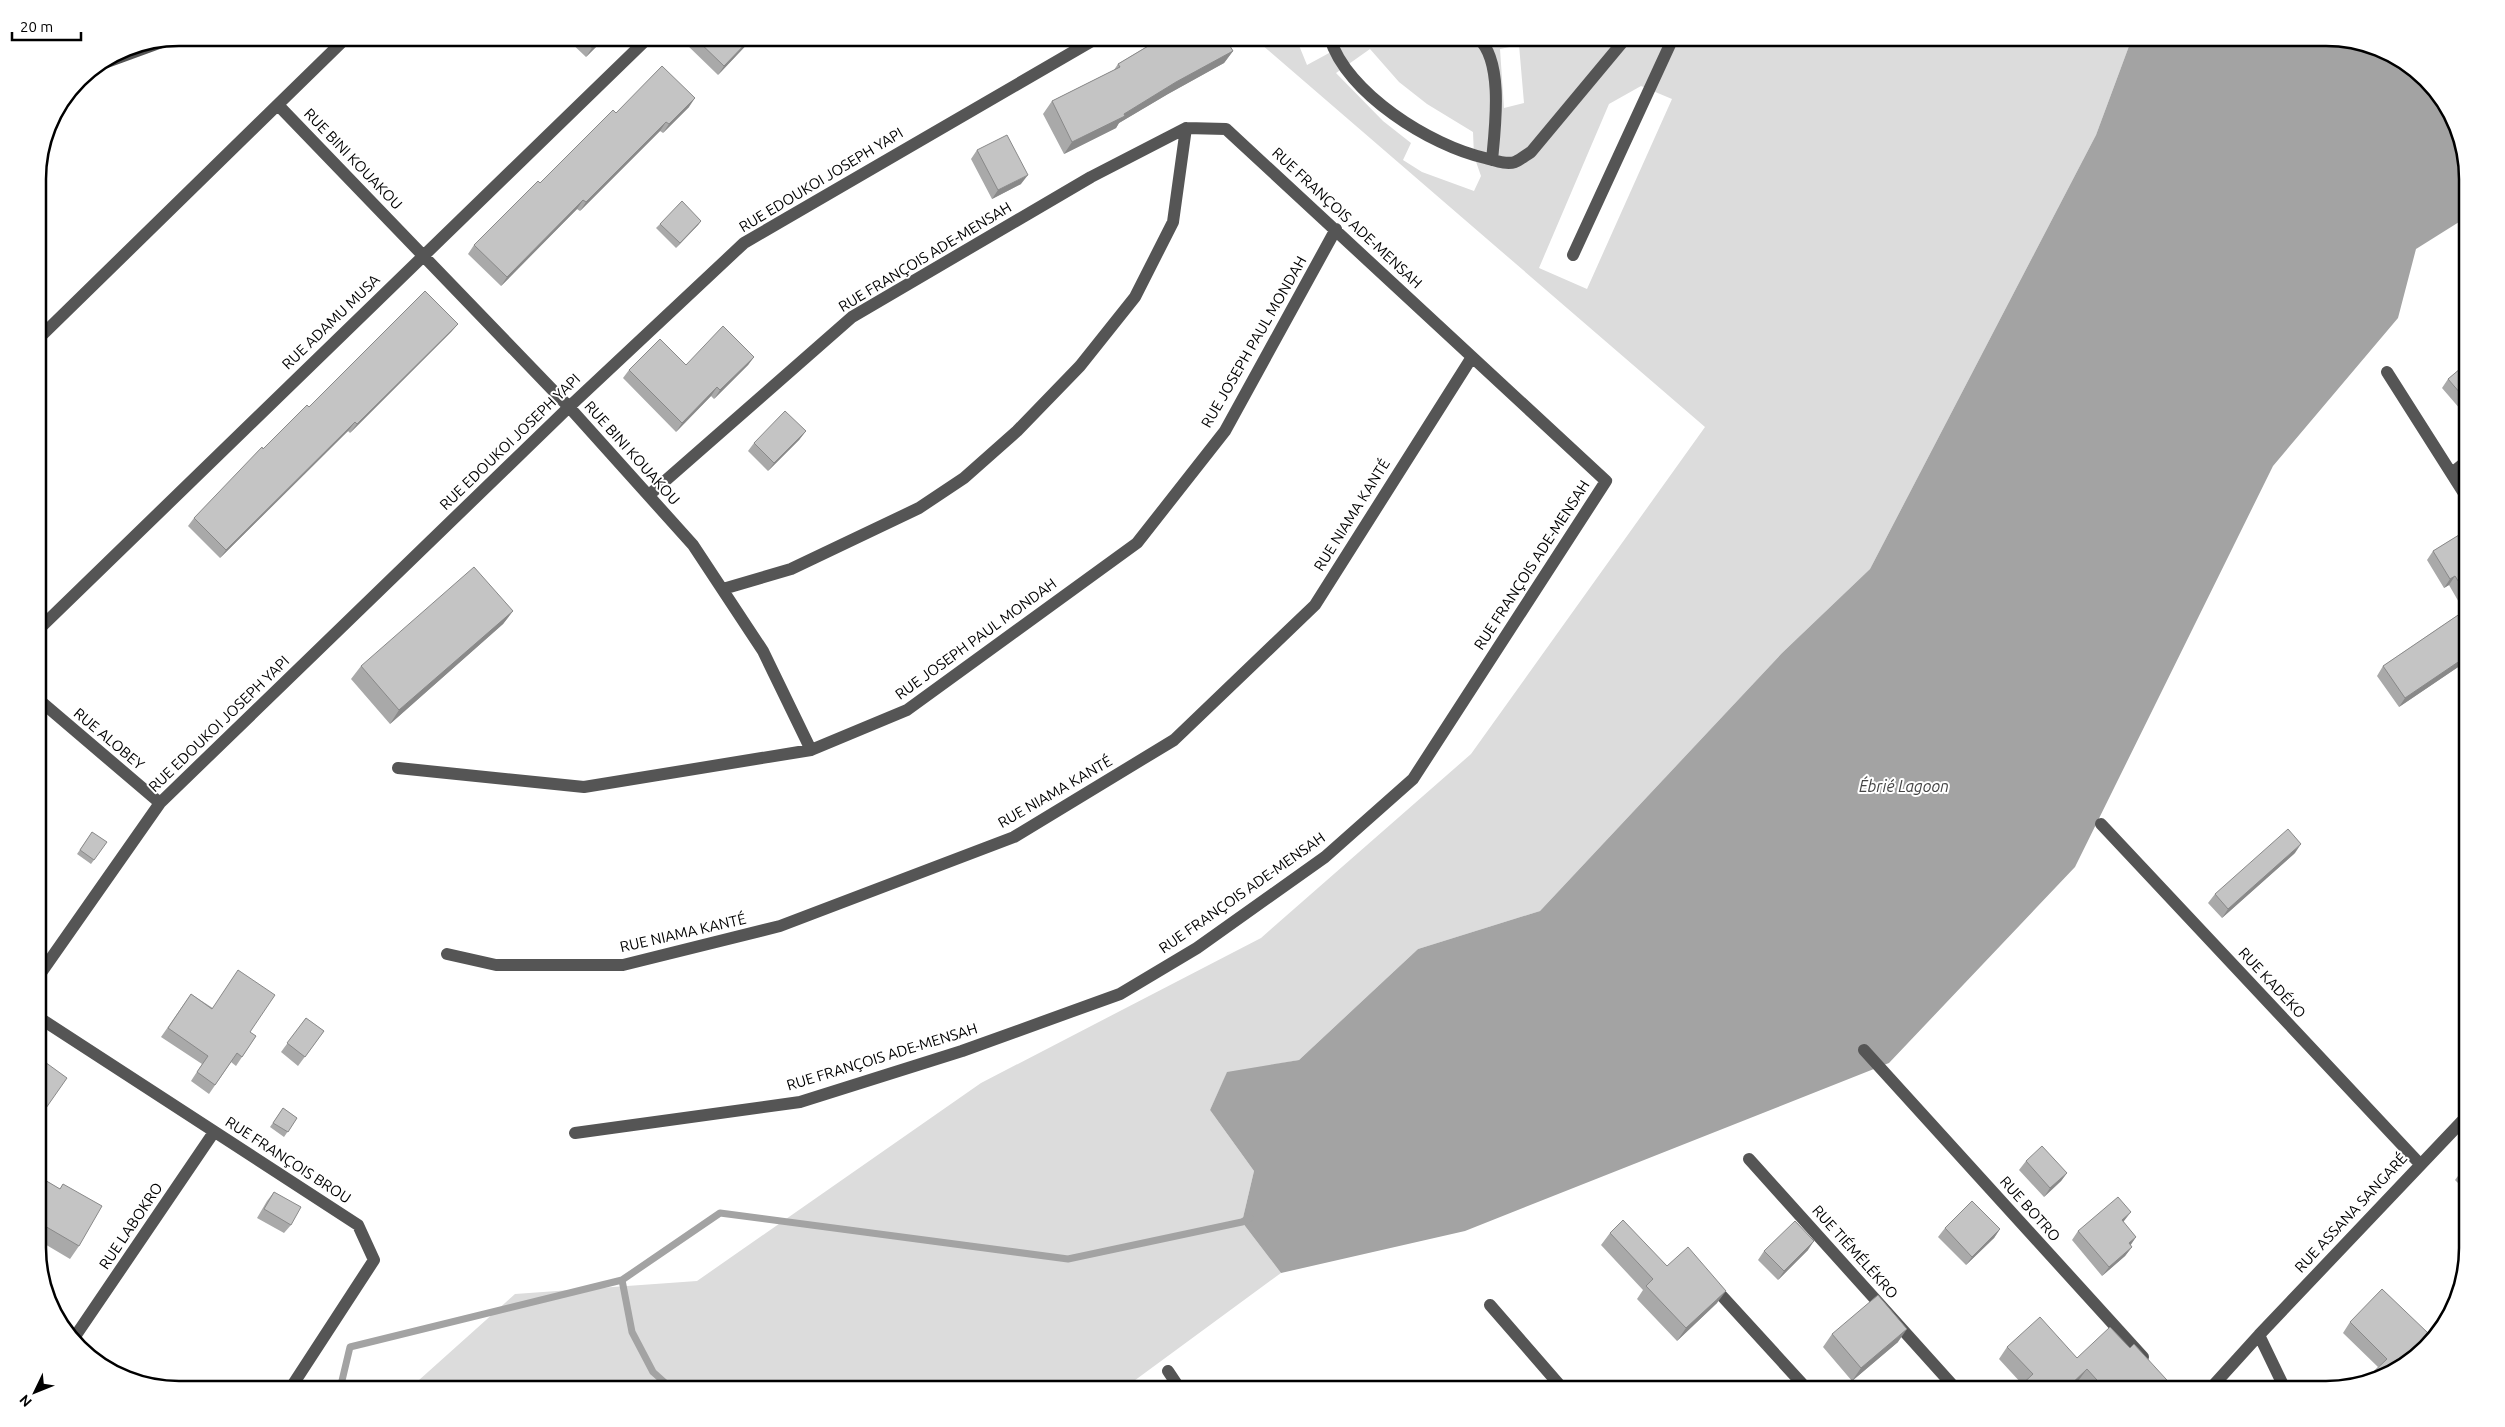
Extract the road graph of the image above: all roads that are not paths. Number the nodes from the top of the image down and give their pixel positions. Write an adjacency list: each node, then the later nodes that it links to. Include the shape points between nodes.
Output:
1 (1333, 46): 10 (street, via 1345,66 1377,100 1409,124 1444,144)
2 (1486, 46): 10 (street, via 1493,67 1496,119)
3 (1619, 46): 10 (street, via 1531,152 1514,162)
4 (1669, 46): 12 (street)
5 (337, 47): 8 (street)
6 (639, 47): 13 (street, RUE ADAMU MUSA)
7 (1082, 47): 17 (street, RUE EDOUKOI JOSEPH YAPI, via 744,243)
8 (278, 105): 13 (street, RUE BINI KOUAKOU); 14 (street)
9 (1186, 128): 11 (street, RUE FRANÇOIS ADE-MENSAH, via 1226,129); 21 (street, RUE FRANÇOIS ADE-MENSAH, via 1091,177 852,316); 22 (street, via 1173,222 1134,297 1080,366 1017,430 964,478 919,508 791,569)
10 (1492, 160)
11 (1336, 229): 15 (street, RUE FRANÇOIS ADE-MENSAH); 25 (street, RUE JOSEPH PAUL MONDAH, via 1225,430 1138,543 907,710)
12 (1573, 255)
13 (423, 256): 17 (street, RUE BINI KOUAKOU); 23 (street, RUE ADAMU MUSA)
14 (47, 330)
15 (1472, 357): 29 (street, RUE NIAMA KANTÉ, via 1315,605 1174,740 1014,837 780,926 623,965 496,965); 35 (street, RUE FRANÇOIS ADE-MENSAH, via 1606,480 1413,779 1325,857 1197,948 1120,994 962,1050 800,1102)
16 (2387, 372): 19 (street)
17 (569, 407): 21 (street, RUE BINI KOUAKOU); 27 (street, RUE EDOUKOI JOSEPH YAPI)
18 (2458, 468): 19 (street)
19 (2452, 473): 20 (street)
20 (2458, 483)
21 (648, 495): 22 (street, RUE BINI KOUAKOU, via 693,545)
22 (723, 589): 25 (street, RUE BINI KOUAKOU, via 762,651)
23 (47, 621)
24 (47, 707): 27 (street, RUE ALOBEY)
25 (812, 750): 26 (street, RUE JOSEPH PAUL MONDAH, via 584,787)
26 (398, 768)
27 (160, 803): 30 (street, RUE EDOUKOI JOSEPH YAPI)
28 (2101, 824): 37 (street, RUE KADÉKO)
29 (447, 954)
30 (47, 964)
31 (47, 1023): 34 (street, RUE FRANÇOIS BROU)
32 (1864, 1050): 42 (street, RUE BOTRO)
33 (2459, 1125): 37 (street, RUE ASSANA SANGARÉ)
34 (214, 1132): 40 (street, RUE LABOKRO); 44 (street, RUE FRANÇOIS BROU, via 358,1225 374,1260)
35 (575, 1133)
36 (1749, 1159): 48 (street, RUE TIÉMÉLÉKRO)
37 (2420, 1164): 41 (street, RUE ASSANA SANGARÉ)
38 (1704, 1276): 47 (street)
39 (1490, 1305): 46 (street)
40 (77, 1333)
41 (2259, 1335): 49 (street, RUE ASSANA SANGARÉ); 50 (street)
42 (2152, 1367)
43 (1168, 1371): 45 (street)
44 (296, 1381)
45 (1174, 1381)
46 (1555, 1381)
47 (1799, 1381)
48 (1948, 1381)
49 (2218, 1381)
50 (2281, 1381)

